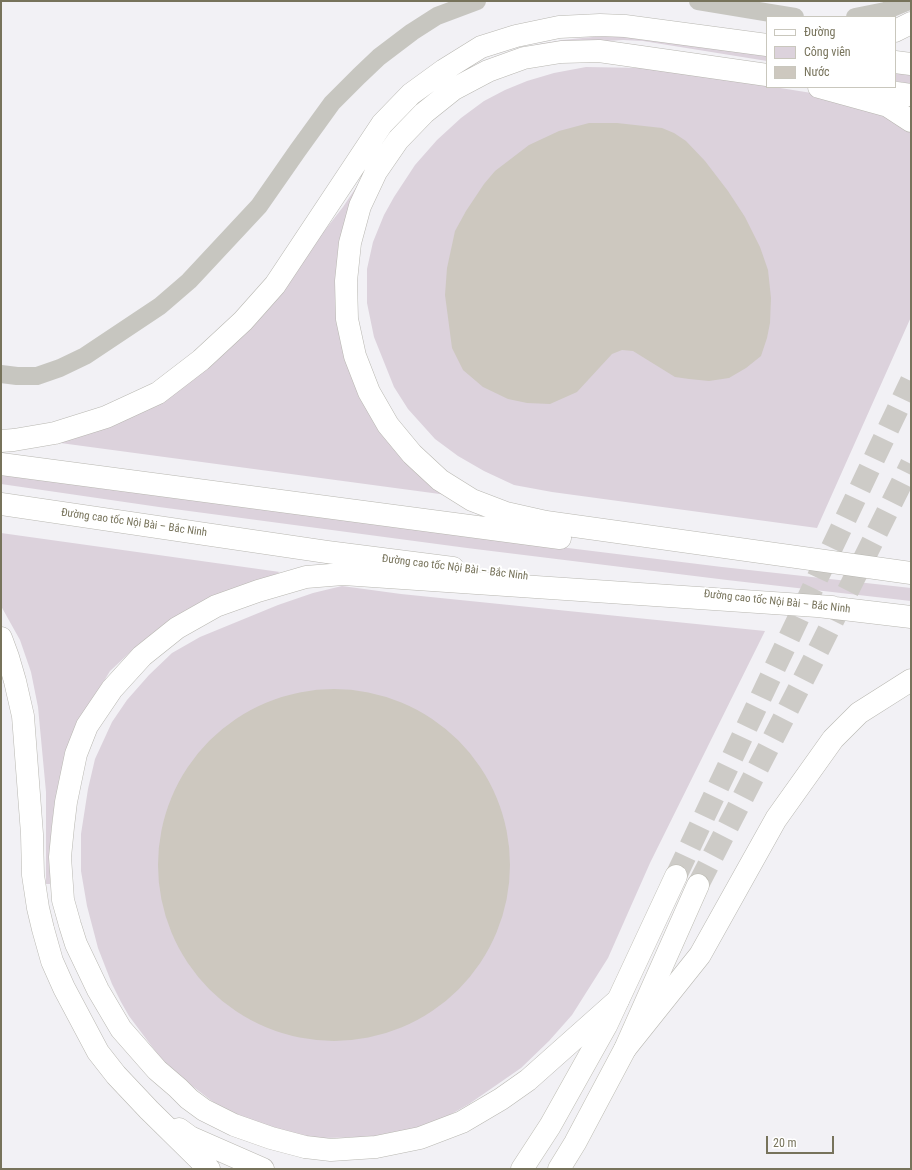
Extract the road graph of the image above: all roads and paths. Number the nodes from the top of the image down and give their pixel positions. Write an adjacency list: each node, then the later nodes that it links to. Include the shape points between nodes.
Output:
1 (477, 1): 16 (street, via 436,16 379,57 359,76 332,104 259,206 190,281 160,306 85,356 60,368 37,376)
2 (698, 1): 4 (street)
3 (909, 1): 5 (street, via 885,11)
4 (789, 16)
5 (860, 16)
6 (911, 23): 7 (main road)
7 (896, 30)
8 (766, 45): 17 (main road, via 600,25 559,27 481,47 411,94 382,124 275,285 243,321 201,360 158,393 106,417 55,433)
9 (896, 62): 10 (main road)
10 (911, 64)
11 (766, 75): 20 (main road, via 599,50 561,52 524,58 488,71 454,89 424,112 398,140 376,172 360,206 350,243 346,281 347,319 355,356 368,392 388,425 412,454 440,480 472,500 506,514 546,522)
12 (823, 88): 15 (main road, via 888,106)
13 (860, 88): 14 (main road)
14 (911, 95)
15 (911, 121)
16 (1, 374)
17 (1, 441)
18 (1, 464): 21 (main road, via 558,538)
19 (1, 504): 22 (main road, Đường cao tốc Nội Bài – Bắc Ninh, via 327,552 556,582)
20 (911, 573)
21 (911, 577)
22 (832, 607): 23 (main road, Đường cao tốc Nội Bài – Bắc Ninh); 28 (main road, via 343,574 306,577 216,606 177,628 142,656 112,689 87,726 76,754 60,857 63,900 70,925 76,944 98,990 122,1029 157,1070 204,1110 271,1138 305,1147 331,1150 376,1148 420,1138 462,1122 501,1099 528,1080)
23 (911, 617)
24 (1, 638): 30 (main road, via 23,716 33,875 42,929 52,961 98,1052)
25 (911, 680): 29 (main road, via 859,713 833,739 776,819 700,955)
26 (676, 876): 28 (main road)
27 (698, 885): 29 (main road)
28 (618, 1000): 33 (main road, via 558,1113)
29 (625, 1049): 34 (main road)
30 (149, 1110): 31 (main road); 32 (main road, via 190,1137)
31 (209, 1169)
32 (263, 1169)
33 (522, 1169)
34 (559, 1169)

